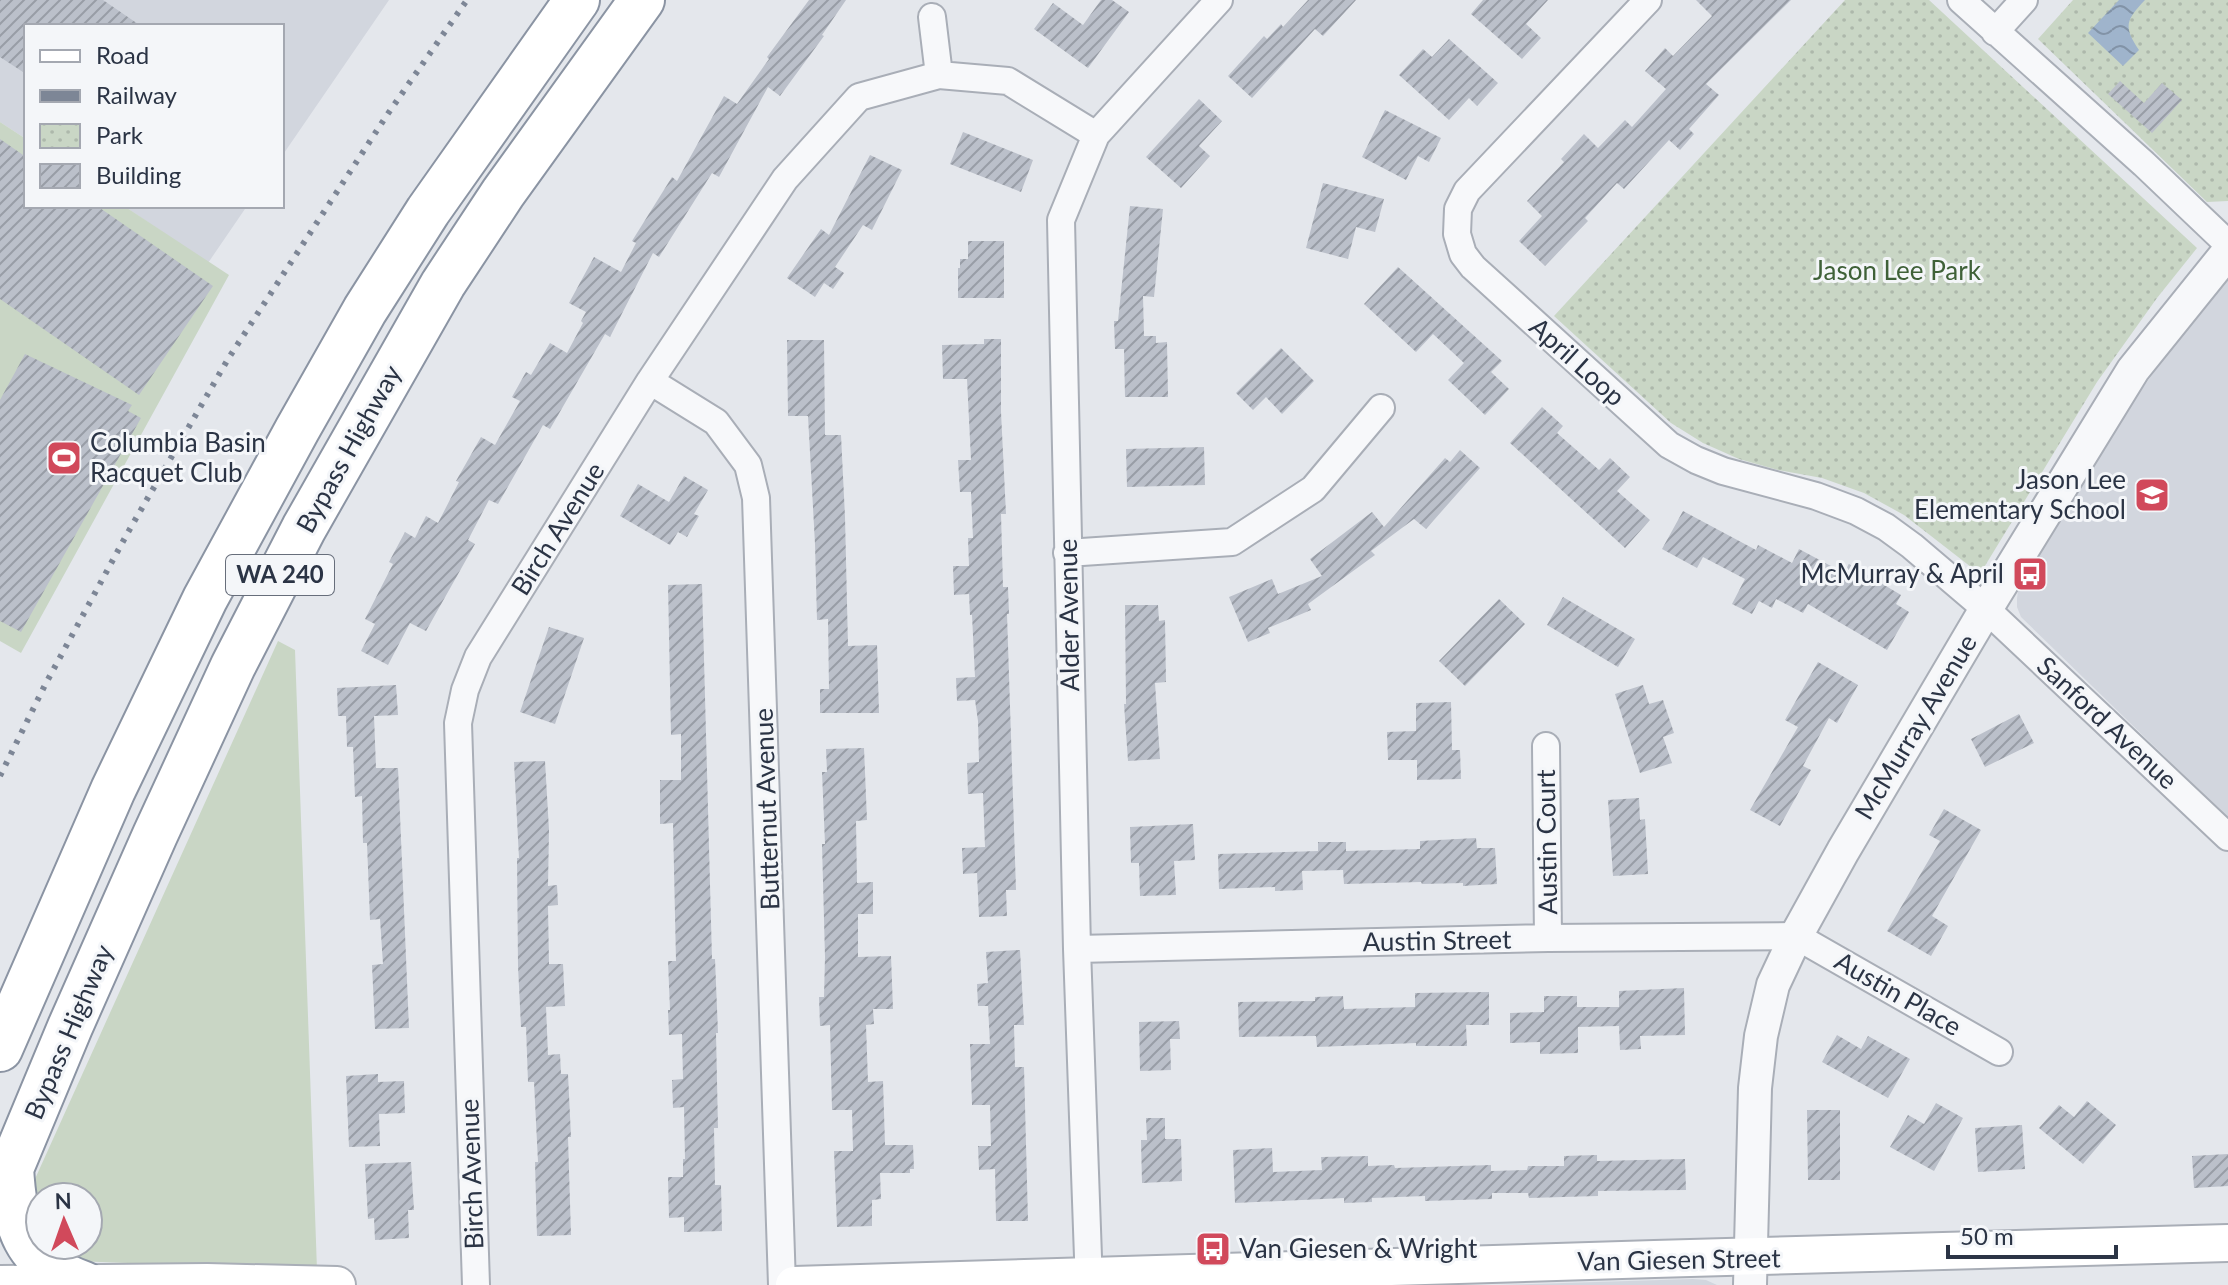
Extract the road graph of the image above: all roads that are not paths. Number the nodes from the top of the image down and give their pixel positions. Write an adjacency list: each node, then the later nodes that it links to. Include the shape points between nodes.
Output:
1 (577, 0): 22 (highway, Bypass Highway / WA 240, via 428,211 289,444 205,599 113,790)
2 (642, 0): 24 (highway, Bypass Highway / WA 240, via 443,284 304,528 155,835)
3 (1219, 0): 10 (street, Alder Avenue)
4 (1648, 0): 16 (street, April Loop, via 1467,191 1456,216 1463,254 1669,445 1723,471 1856,511 1912,546)
5 (1961, 0): 8 (street)
6 (2024, 0): 8 (street)
7 (932, 17): 9 (street)
8 (1995, 32): 11 (street)
9 (939, 75): 10 (street, Birch Avenue, via 1008,81); 13 (street, Birch Avenue, via 859,97 785,179)
10 (1096, 135): 15 (street, Alder Avenue, via 1061,220)
11 (2228, 244)
12 (2228, 252): 16 (street, McMurray Avenue, via 2133,370)
13 (650, 381): 31 (street, Birch Avenue, via 478,657 458,723); 32 (street, Butternut Avenue, via 716,422 748,465 756,498)
14 (1381, 408): 15 (street, via 1313,489 1232,542)
15 (1067, 553): 21 (street, Alder Avenue)
16 (1986, 609): 18 (street, Sanford Avenue); 19 (street, McMurray Avenue)
17 (1546, 746): 20 (street, Austin Court)
18 (2228, 837)
19 (1796, 936): 20 (street, Austin Street); 23 (street, Austin Place); 26 (street, McMurray Avenue, via 1773,985 1761,1036)
20 (1548, 938): 21 (street, Austin Street)
21 (1077, 949): 27 (street, Alder Avenue)
22 (0, 1049)
23 (1999, 1052)
24 (6, 1181): 29 (highway, via 23,1235 45,1264)
25 (2228, 1243): 26 (main road, Van Giesen Street)
26 (1751, 1272): 27 (main road, Van Giesen Street)
27 (1088, 1280): 33 (main road, Van Giesen Street)
28 (0, 1284): 29 (main road)
29 (84, 1284): 30 (main road)
30 (337, 1285)
31 (476, 1285)
32 (782, 1285)
33 (794, 1285)

